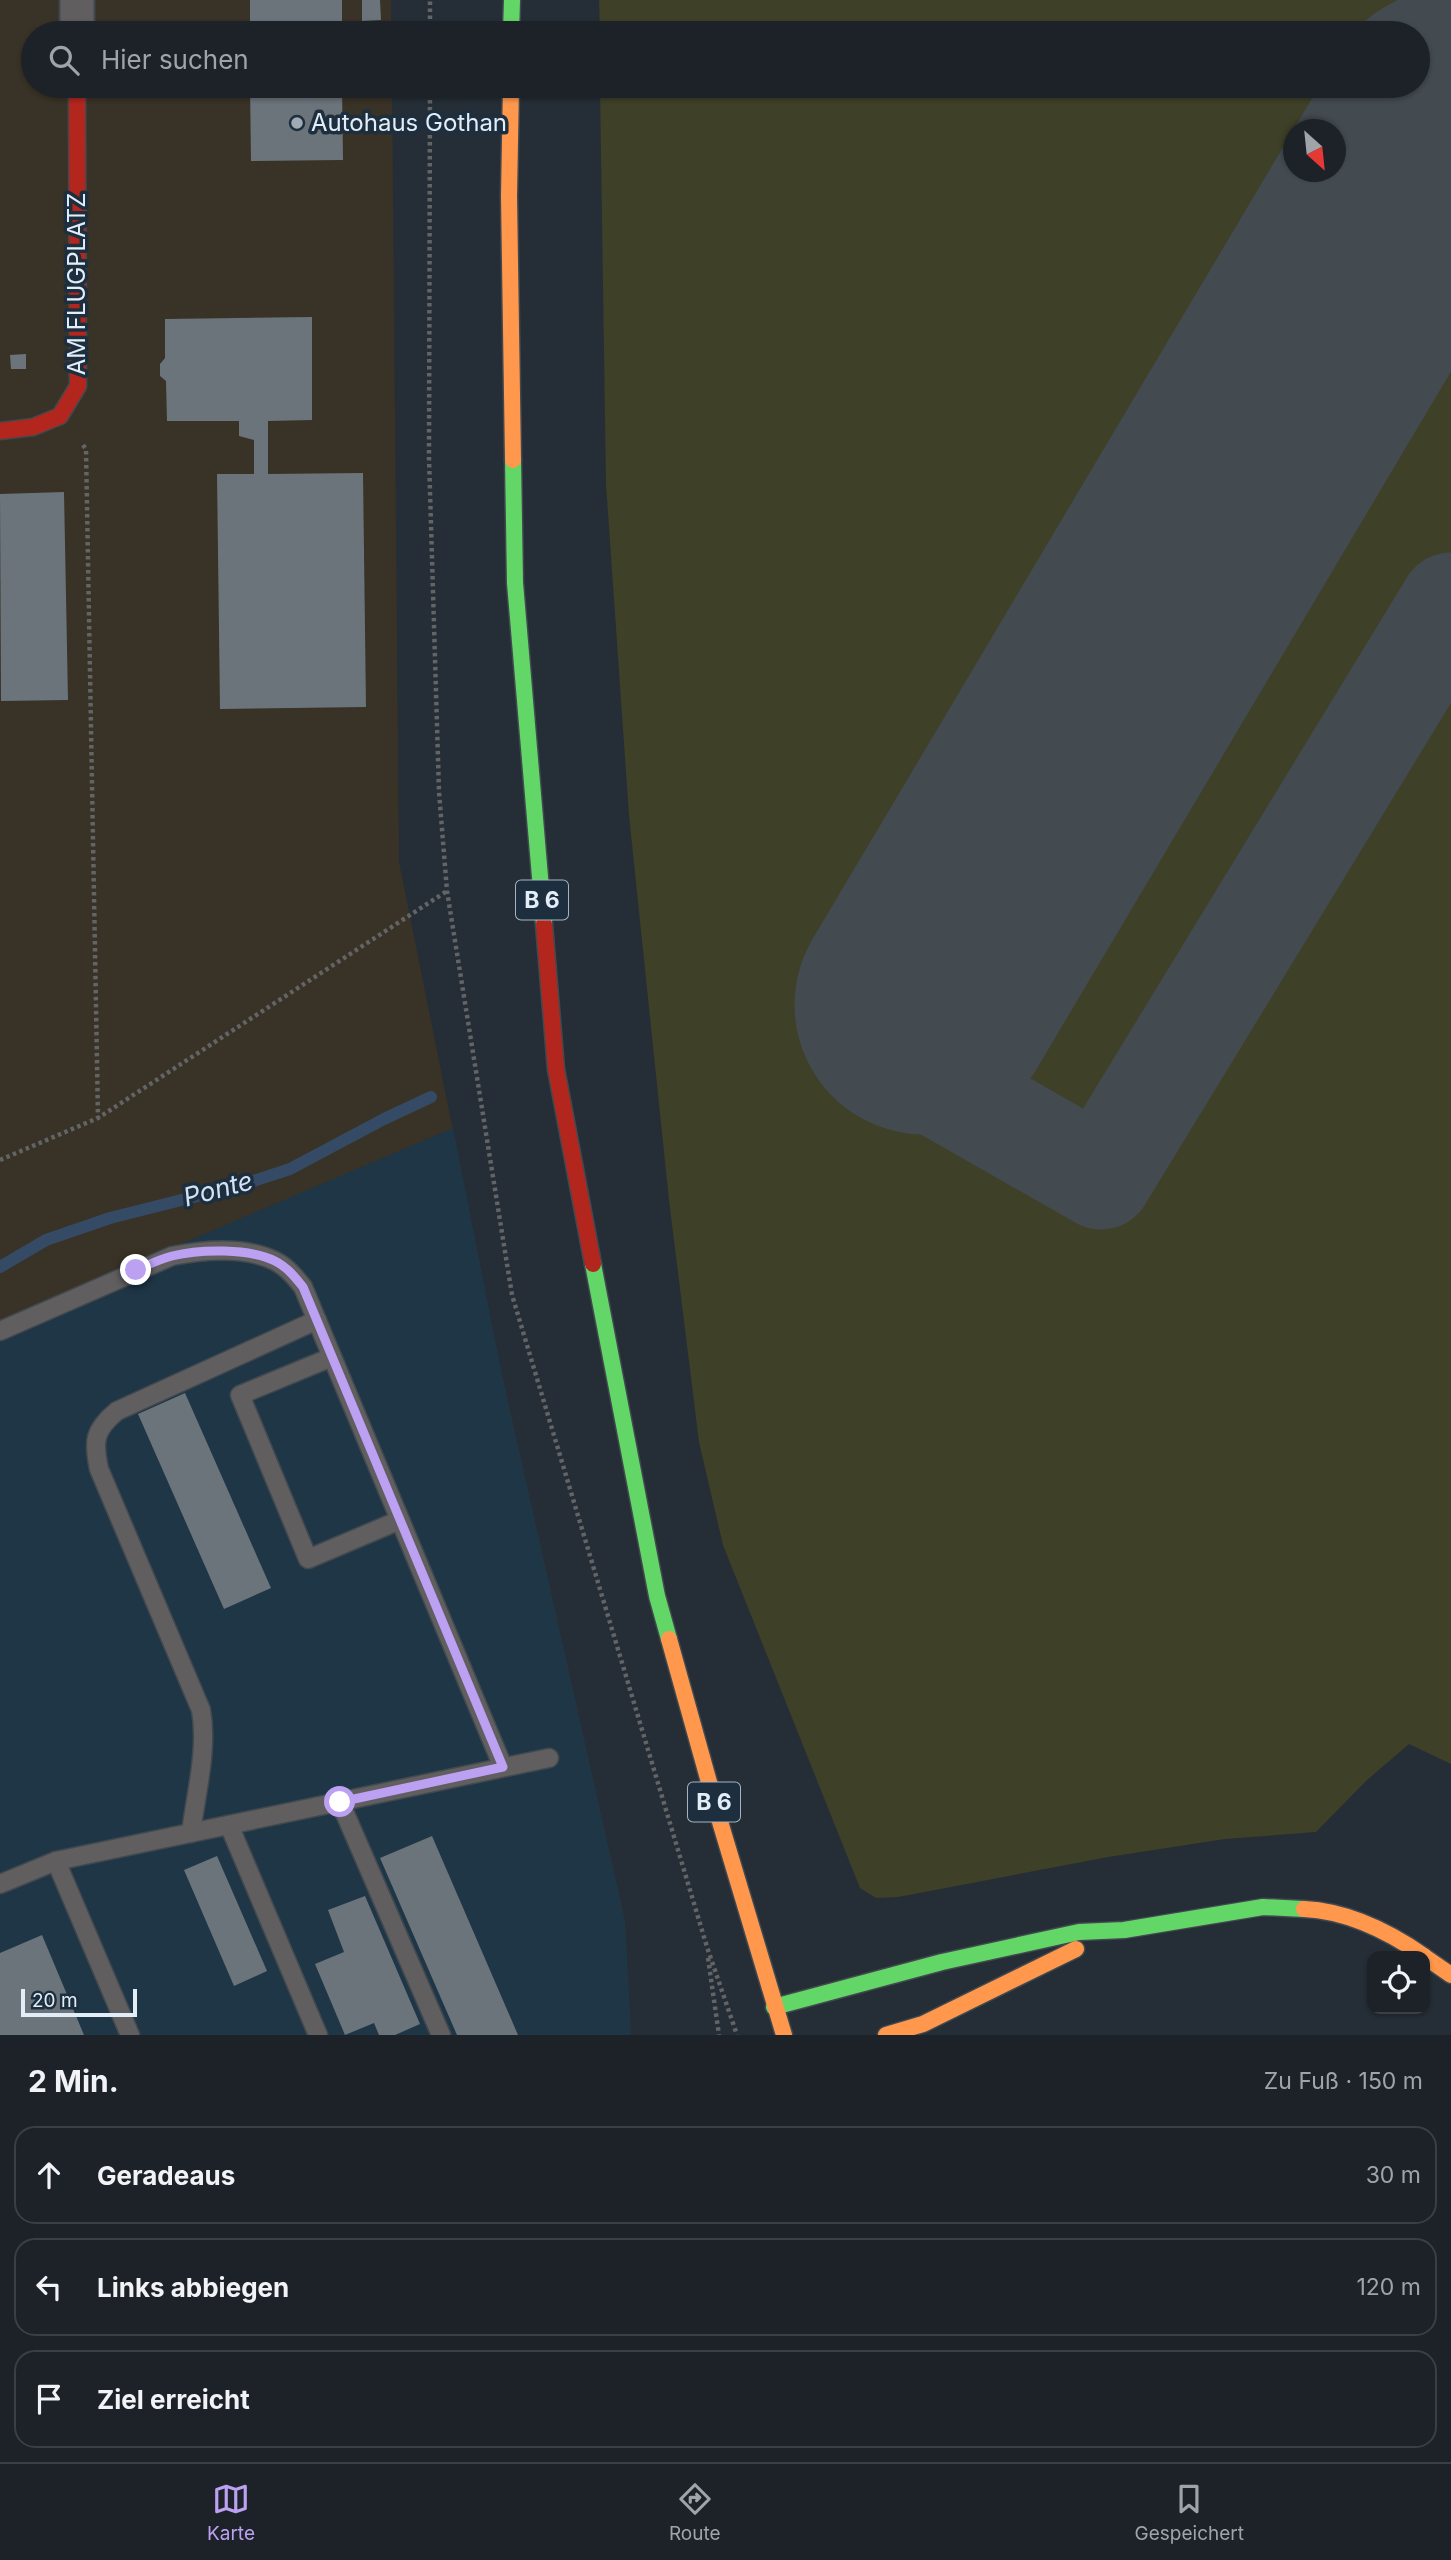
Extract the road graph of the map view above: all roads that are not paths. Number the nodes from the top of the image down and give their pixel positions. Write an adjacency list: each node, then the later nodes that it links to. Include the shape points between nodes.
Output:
1 (77, 0): 3 (street)
2 (512, 0): 4 (main road)
3 (77, 21)
4 (512, 21)
5 (77, 98): 7 (main road, AM FLUGPLATZ, via 78,386 60,416 33,427)
6 (511, 98): 23 (main road, B 6, via 515,583 556,1069 657,1596)
7 (0, 431)
8 (317, 1320): 9 (lane, via 303,1287 274,1261 250,1254 196,1252 136,1270); 10 (lane); 16 (lane, via 117,1411 96,1435 99,1469 201,1710 204,1726)
9 (0, 1331)
10 (332, 1357): 11 (lane); 11 (lane, via 240,1395 308,1559)
11 (400, 1520): 13 (lane)
12 (549, 1758): 13 (lane)
13 (503, 1767): 14 (lane)
14 (340, 1802): 15 (lane); 28 (lane)
15 (229, 1825): 16 (lane); 27 (lane)
16 (191, 1833): 17 (lane)
17 (56, 1861): 18 (lane); 26 (lane)
18 (0, 1885)
19 (1124, 1930): 20 (main road, via 1263,1907 1328,1910 1392,1934); 23 (main road, via 1079,1932); 24 (main road, via 1015,1977)
20 (1416, 1951)
21 (1430, 1961): 22 (main road)
22 (1451, 1975)
23 (774, 2007): 25 (main road); 29 (main road, B 6)
24 (917, 2029): 30 (main road)
25 (802, 2033)
26 (130, 2035)
27 (318, 2035)
28 (441, 2035)
29 (784, 2035)
30 (886, 2035)

